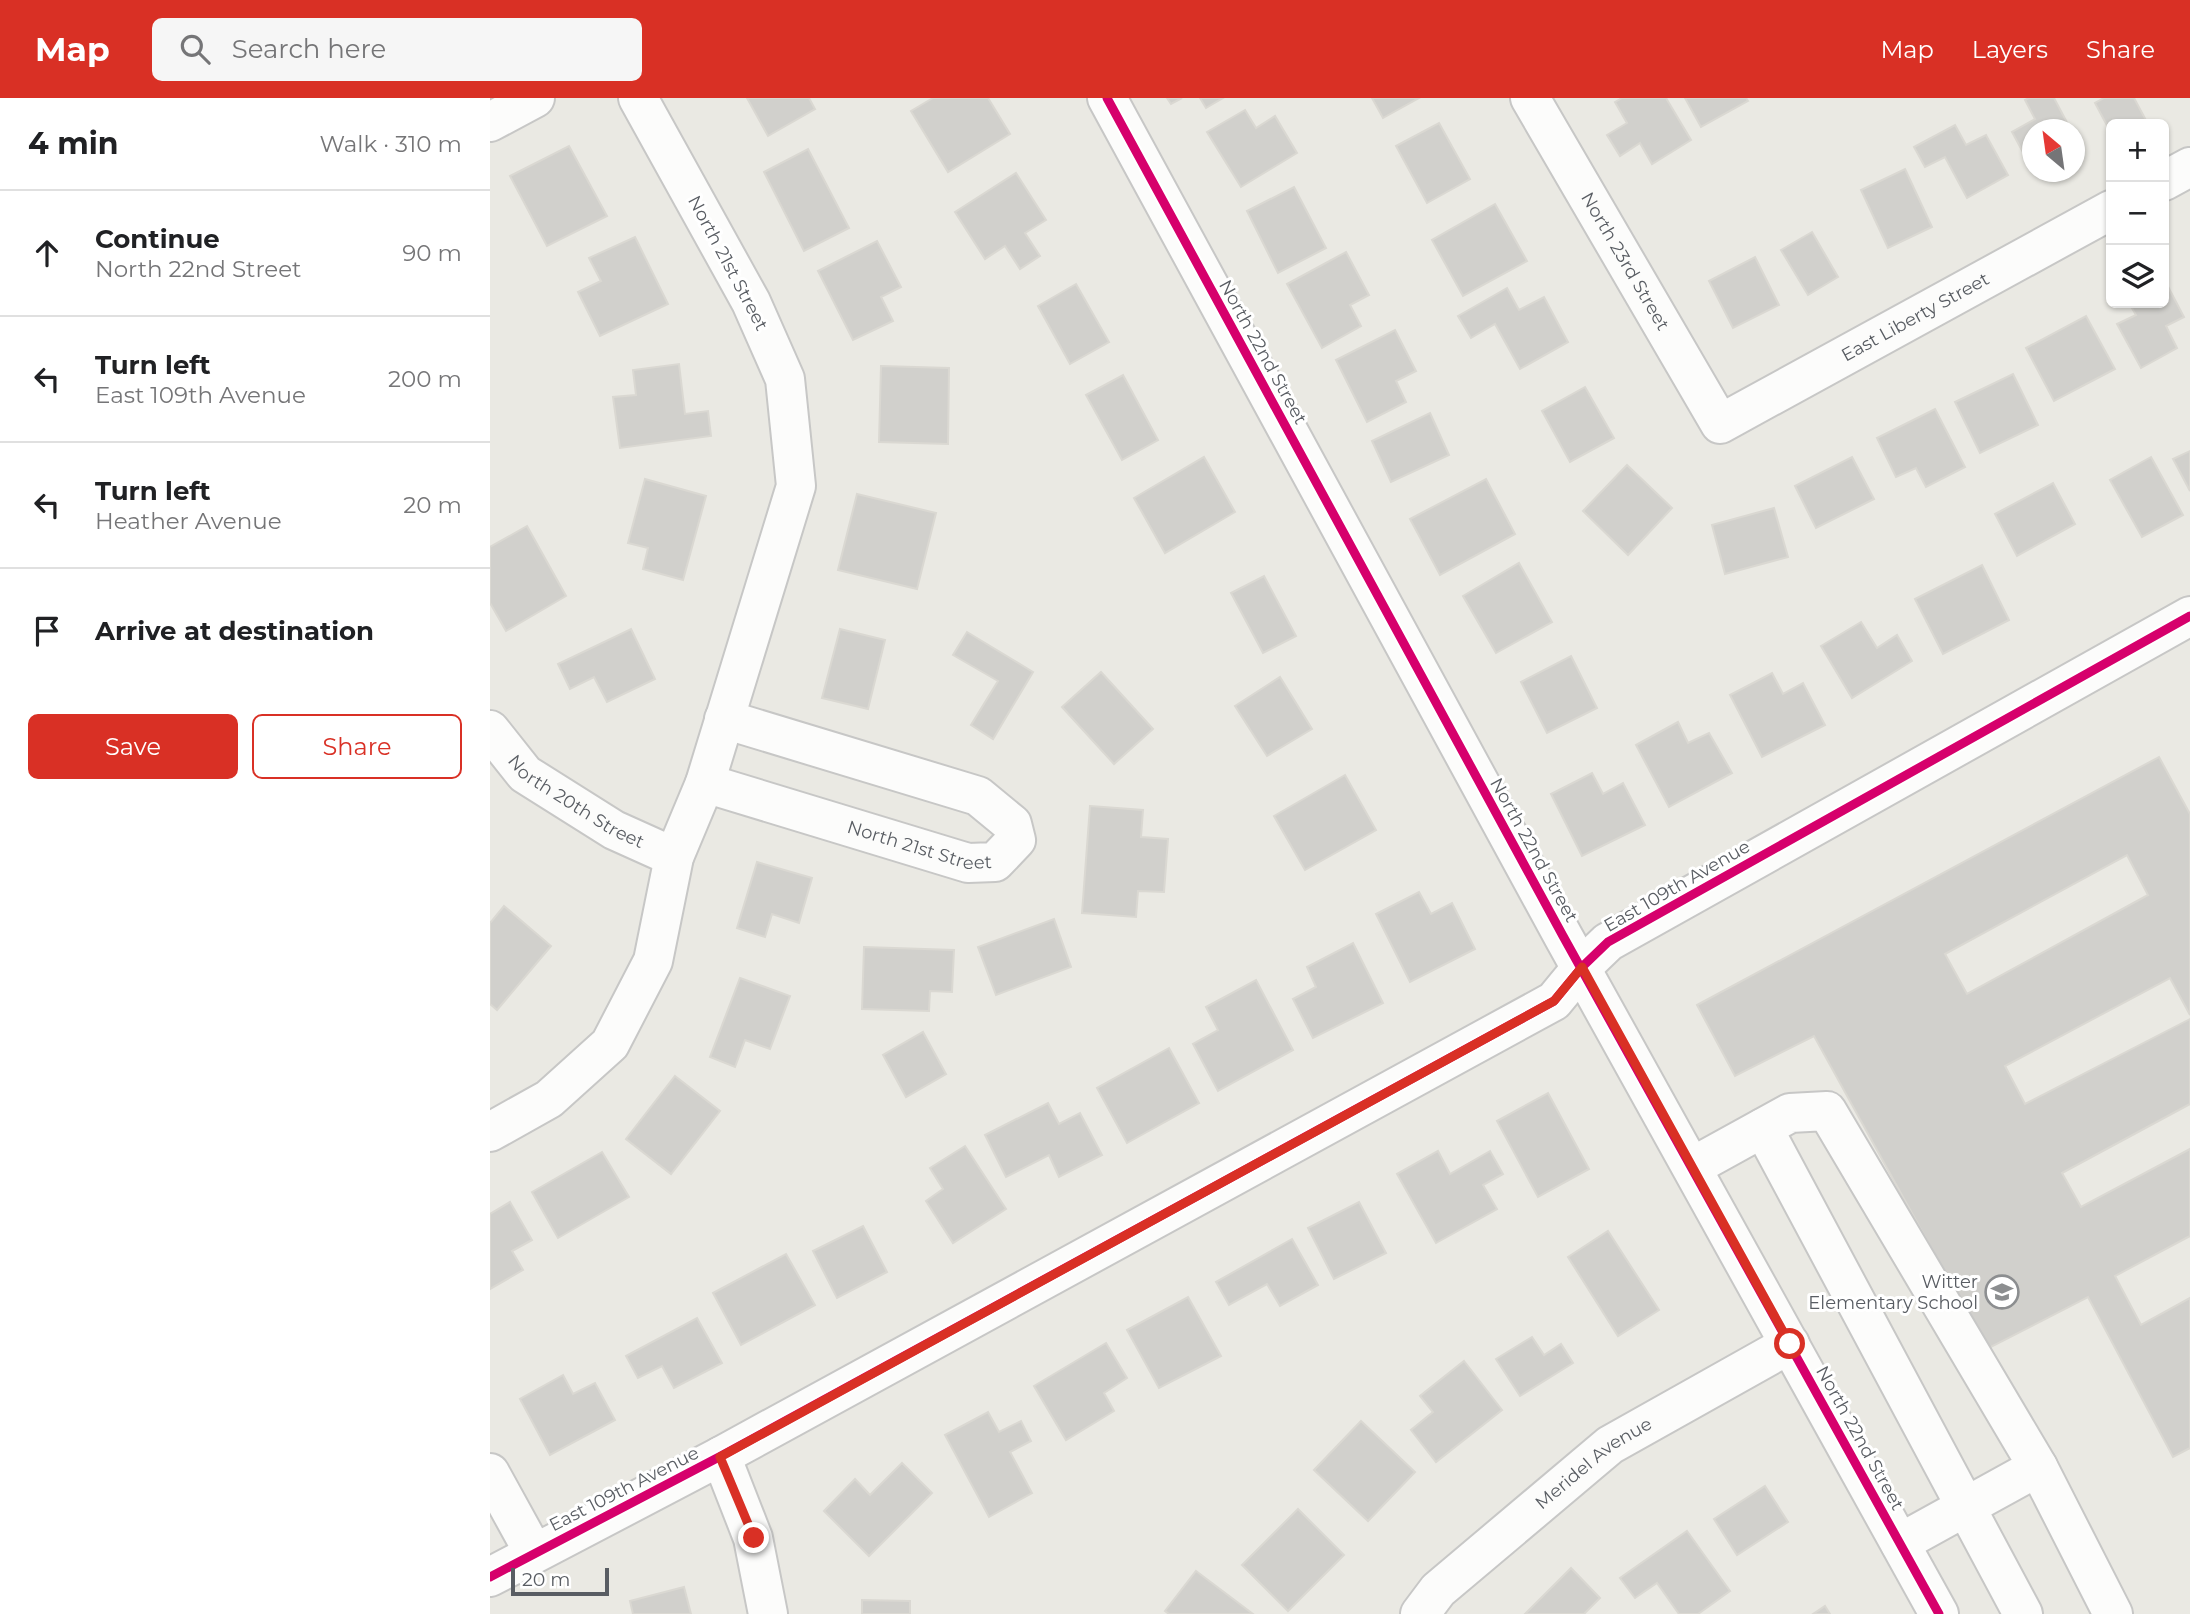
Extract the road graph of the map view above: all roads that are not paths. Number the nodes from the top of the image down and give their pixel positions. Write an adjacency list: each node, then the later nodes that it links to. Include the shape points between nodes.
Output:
1 (535, 98): 5 (street)
2 (638, 98): 11 (street, North 21st Street, via 751,302 785,379 796,486)
3 (1107, 98): 15 (street, North 22nd Street)
4 (1530, 98): 9 (street, North 23rd Street)
5 (490, 122)
6 (2190, 167): 7 (street)
7 (2169, 178)
8 (2106, 213): 9 (street, East Liberty Street)
9 (1720, 424)
10 (2190, 616): 15 (street, East 109th Avenue, via 1608,942)
11 (724, 719): 13 (street, North 21st Street); 13 (street, North 21st Street, via 978,796 1012,824 1016,840 995,862 968,863)
12 (490, 730): 14 (street, North 20th Street, via 525,774 614,830)
13 (705, 783): 14 (street, North 21st Street)
14 (674, 858): 17 (street, North 21st Street, via 653,961 610,1044 549,1099)
15 (1582, 967): 18 (street, North 22nd Street); 20 (street, East 109th Avenue, via 1554,1001)
16 (1763, 1128): 18 (street); 21 (street, via 1790,1113 1827,1111); 23 (street)
17 (490, 1132)
18 (1692, 1167): 19 (street, North 22nd Street)
19 (1790, 1344): 24 (street, North 22nd Street); 28 (street, Meridel Avenue, via 1610,1446 1438,1590)
20 (720, 1457): 25 (street, East 109th Avenue); 27 (street, via 754,1538)
21 (2038, 1467): 23 (street); 31 (street)
22 (490, 1473): 25 (street)
23 (1965, 1506): 24 (street); 30 (street)
24 (1900, 1542): 29 (street, North 22nd Street)
25 (534, 1553): 26 (street, East 109th Avenue)
26 (490, 1577)
27 (768, 1614)
28 (1420, 1614)
29 (1939, 1614)
30 (2023, 1614)
31 (2113, 1614)

